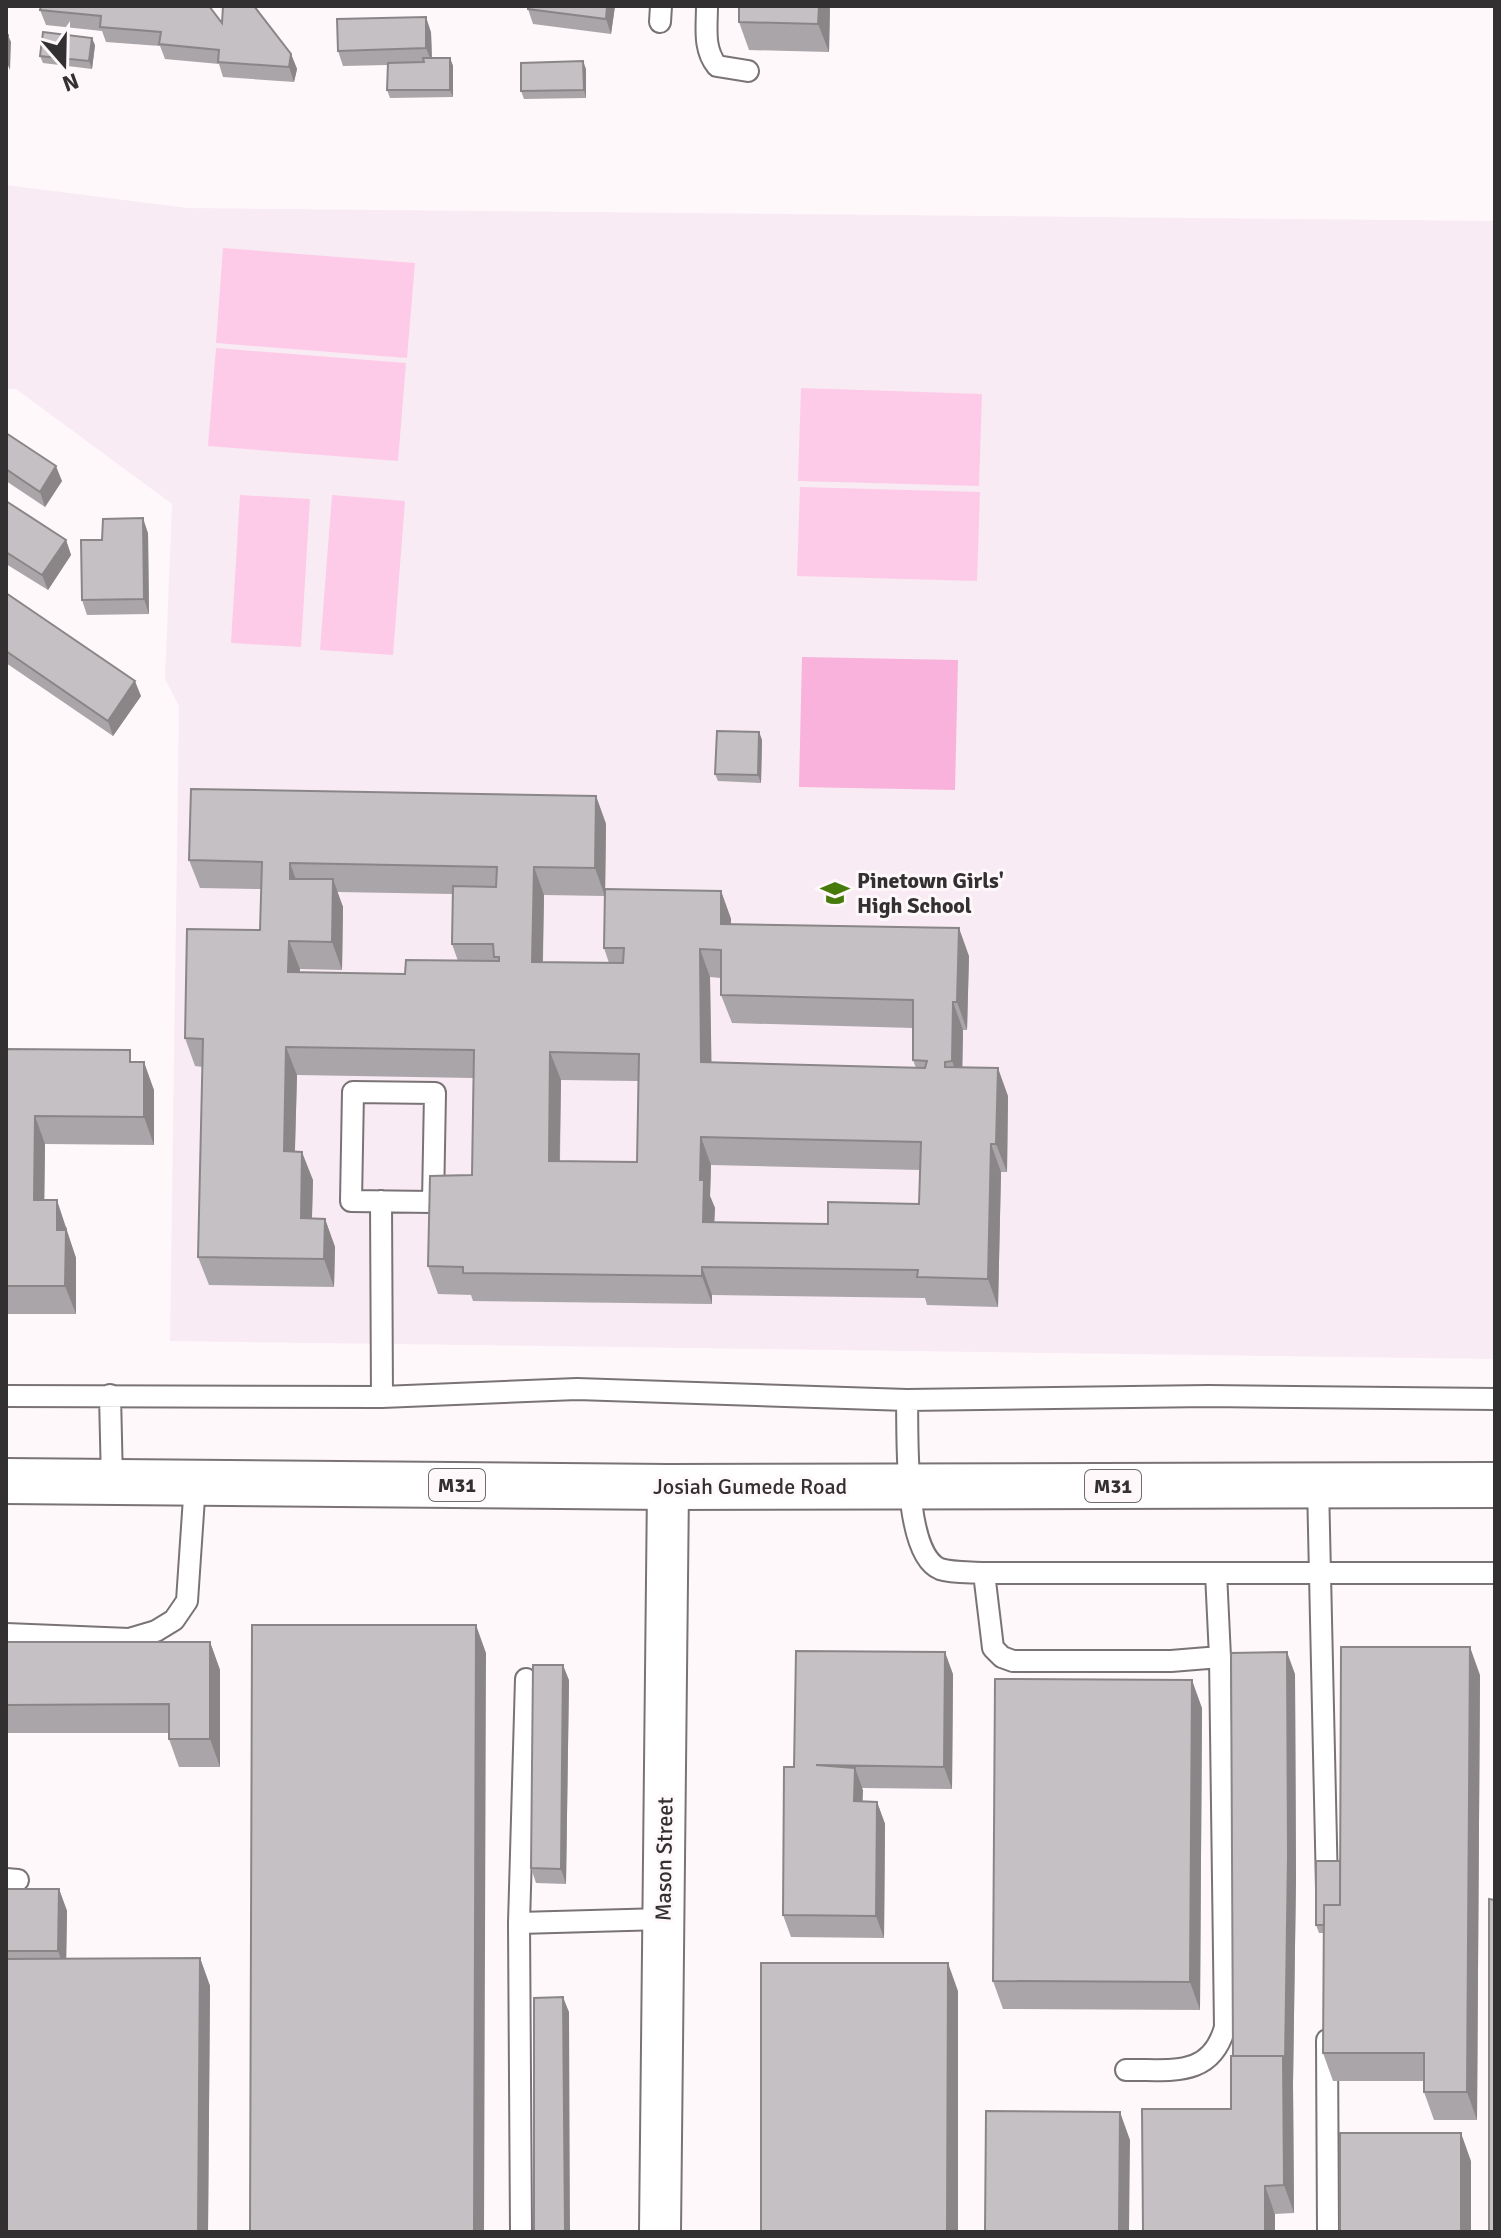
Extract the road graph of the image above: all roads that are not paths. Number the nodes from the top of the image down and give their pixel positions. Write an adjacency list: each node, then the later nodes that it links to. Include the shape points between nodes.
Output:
1 (707, 6): 2 (lane, via 712,59 717,66)
2 (748, 71)
3 (381, 1201): 3 (lane, via 351,1201 353,1092 435,1093 433,1202); 6 (lane)
4 (110, 1395): 5 (lane); 6 (lane); 10 (lane)
5 (6, 1396)
6 (382, 1397): 8 (lane, via 577,1389)
7 (1495, 1399): 8 (lane)
8 (907, 1400): 14 (lane)
9 (6, 1481): 10 (main road, Josiah Gumede Road / M31)
10 (112, 1482): 11 (main road, Josiah Gumede Road / M31)
11 (195, 1483): 15 (main road, Josiah Gumede Road / M31); 20 (lane, via 187,1601 174,1620 129,1639)
12 (1318, 1485): 13 (main road, Josiah Gumede Road / M31); 14 (main road, Josiah Gumede Road / M31); 18 (lane)
13 (1495, 1485)
14 (909, 1486): 15 (main road, Josiah Gumede Road / M31); 16 (lane, via 917,1537 927,1560 940,1569)
15 (668, 1487): 24 (street, Mason Street)
16 (984, 1573): 17 (lane); 21 (lane, via 993,1648 1013,1661)
17 (1216, 1573): 18 (lane); 21 (lane)
18 (1319, 1573): 19 (lane); 23 (lane)
19 (1495, 1573)
20 (6, 1634)
21 (1220, 1657): 27 (lane, via 1225,2027 1205,2061 1189,2068)
22 (526, 1679): 25 (lane)
23 (1327, 1901)
24 (663, 1919): 25 (lane); 29 (street, Mason Street)
25 (519, 1923): 28 (lane)
26 (1327, 2027): 30 (lane)
27 (1126, 2070)
28 (521, 2232)
29 (660, 2232)
30 (1328, 2232)

